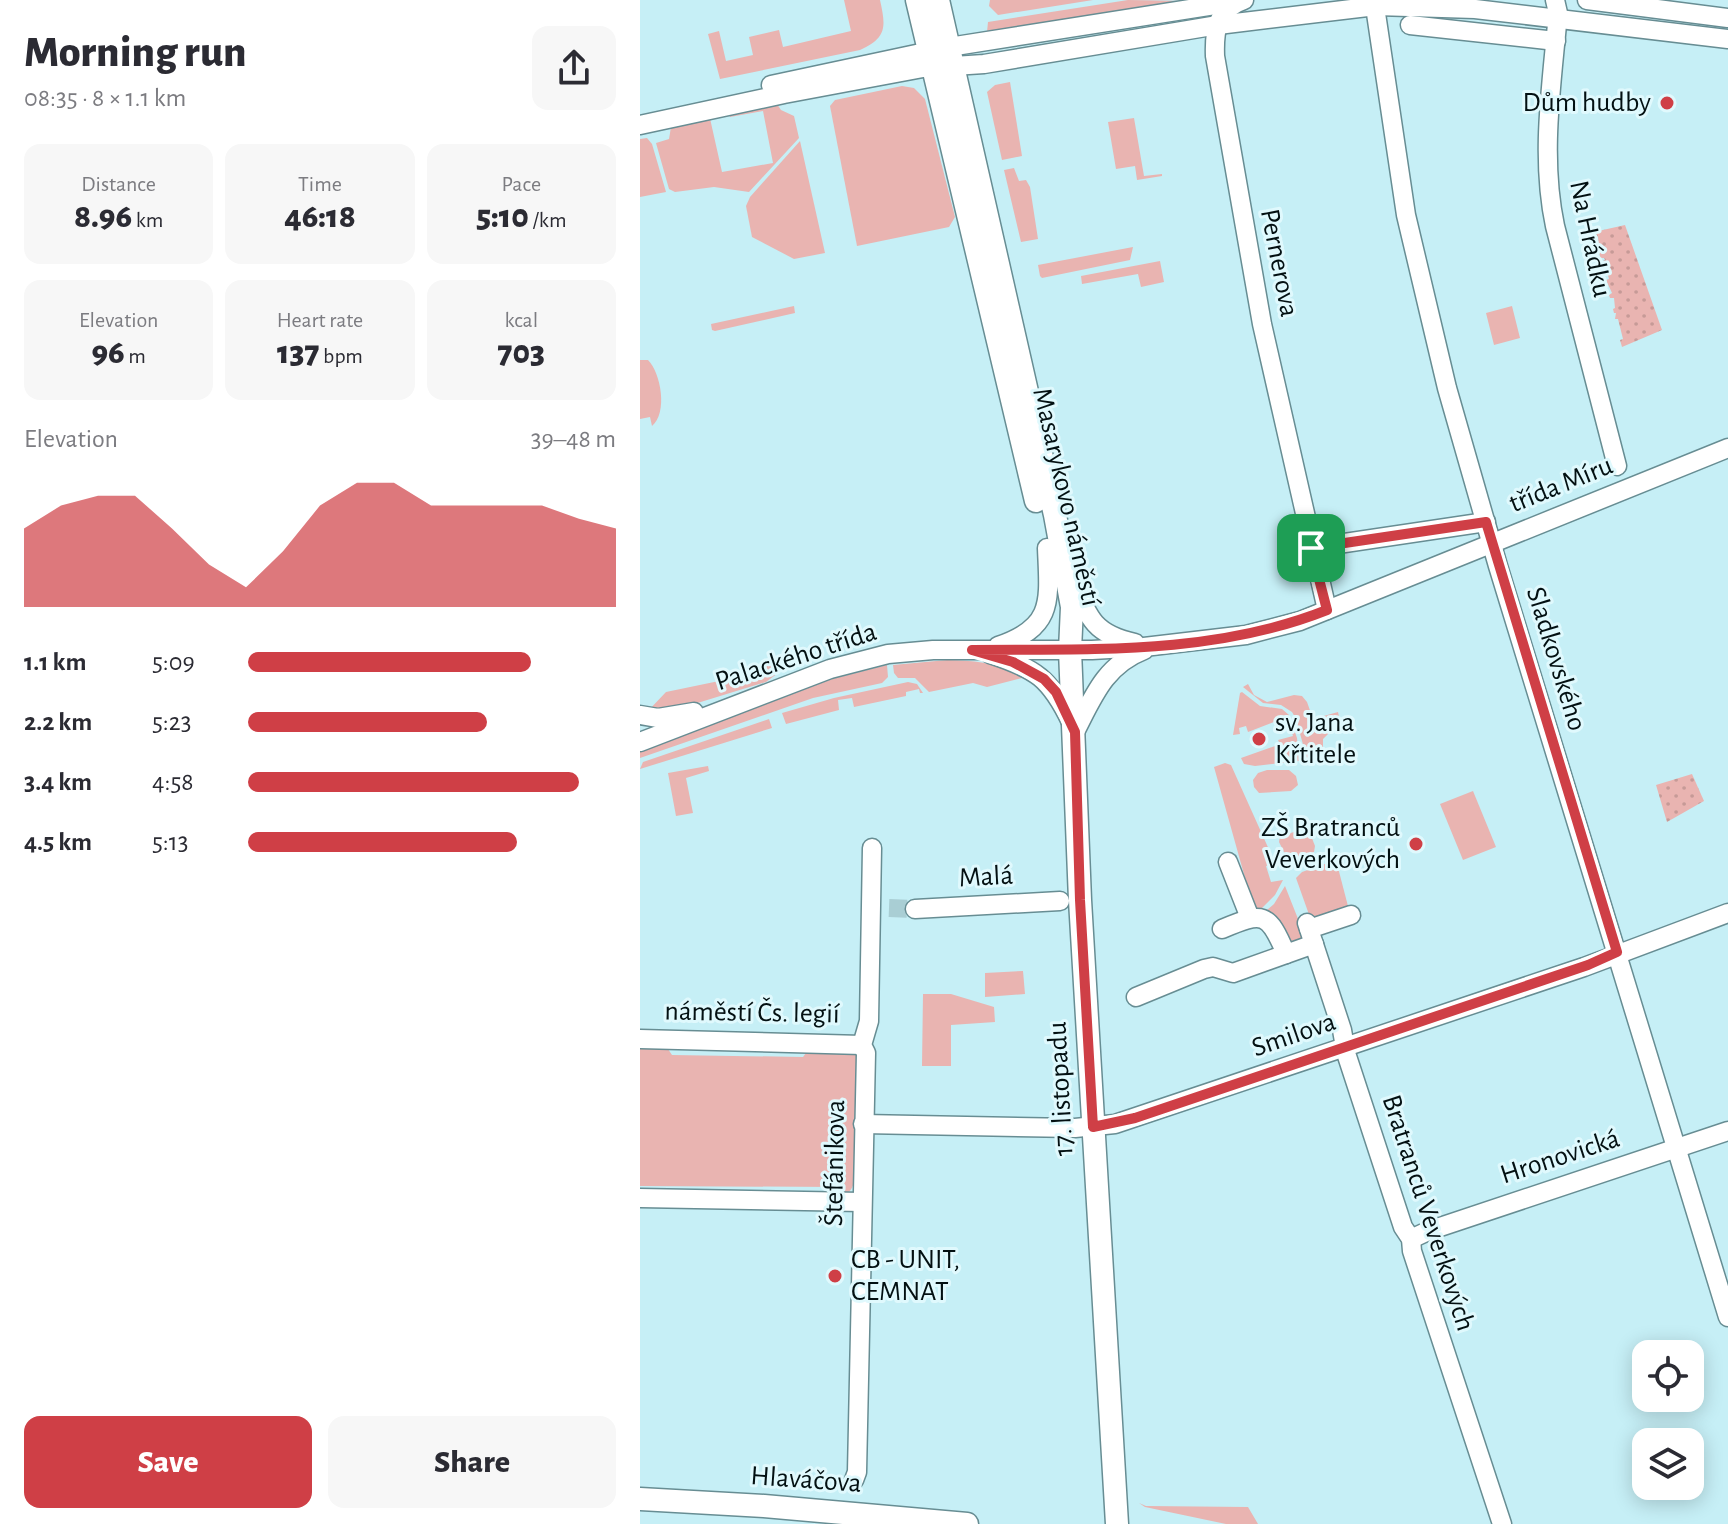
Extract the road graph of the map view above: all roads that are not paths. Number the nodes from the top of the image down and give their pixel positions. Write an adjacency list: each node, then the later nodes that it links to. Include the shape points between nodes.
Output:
1 (917, 0): 15 (main road)
2 (938, 0): 15 (main road)
3 (1244, 0): 11 (street, via 1226,8); 15 (street)
4 (1341, 0): 9 (street)
5 (1587, 0): 7 (street)
6 (1376, 2): 8 (street); 9 (street); 20 (street, Sladkovského, via 1410,236 1440,365)
7 (1622, 5): 8 (street, via 1611,14); 10 (street)
8 (1556, 9): 13 (street); 14 (street, Na Hrádku)
9 (1323, 12): 11 (street)
10 (1728, 18)
11 (1218, 25): 15 (street, via 984,64); 23 (street, Pernerova, via 1215,56 1246,244)
12 (1410, 25): 14 (street)
13 (1728, 39)
14 (1556, 41): 19 (street, Na Hrádku, via 1547,141 1552,213)
15 (941, 58): 16 (street, via 898,58); 17 (street); 22 (main road, Masarykovo náměstí)
16 (640, 113)
17 (640, 125)
18 (1728, 448): 21 (street, třída Míru)
19 (1617, 466)
20 (1486, 522): 21 (street, Sladkovského); 23 (street, třída Míru)
21 (1491, 542): 24 (street, třída Míru); 41 (street, Sladkovského)
22 (1054, 546): 25 (street, via 1095,625 1121,640); 26 (street, via 1040,622 1017,639); 27 (main road, Masarykovo náměstí, via 1072,607)
23 (1311, 548): 24 (street)
24 (1327, 610): 25 (street, třída Míru, via 1246,635)
25 (1162, 645): 27 (street, třída Míru); 30 (street, via 1130,656 1109,673)
26 (972, 650): 27 (street, Palackého třída); 28 (street, Palackého třída, via 869,657); 30 (street, via 1013,662 1044,679)
27 (1070, 650): 30 (main road, 17. listopadu)
28 (740, 703): 29 (street, via 666,717); 31 (street, Palackého třída)
29 (640, 715)
30 (1075, 732): 48 (main road, 17. listopadu)
31 (640, 742)
32 (872, 848): 45 (street, Štefánikova, via 880,908)
33 (1228, 862): 38 (street)
34 (1060, 901): 35 (street, Malá)
35 (915, 909)
36 (1728, 913): 41 (street, Smilova)
37 (1351, 915): 40 (street)
38 (1250, 918): 39 (street); 42 (street, via 1267,921)
39 (1222, 929)
40 (1310, 932): 42 (street); 46 (street, Bratranců Veverkových)
41 (1617, 952): 46 (street, Smilova); 50 (street, Sladkovského)
42 (1286, 954): 43 (street, via 1233,973 1204,969)
43 (1136, 997)
44 (640, 1039): 45 (street, náměstí Čs. legií)
45 (862, 1045): 47 (street, Štefánikova)
46 (1345, 1047): 48 (street, Smilova, via 1135,1118); 53 (street, Bratranců Veverkových)
47 (863, 1124): 48 (street, Smilova); 52 (street, Štefánikova)
48 (1093, 1127): 59 (main road, 17. listopadu)
49 (1728, 1131): 50 (street, Hronovická)
50 (1677, 1149): 53 (street, Hronovická); 54 (street, Sladkovského)
51 (640, 1198): 52 (street)
52 (862, 1202): 55 (street, Štefánikova)
53 (1411, 1239): 57 (street, Bratranců Veverkových)
54 (1728, 1317)
55 (854, 1480)
56 (640, 1499): 58 (main road, Hlaváčova)
57 (1501, 1522)
58 (967, 1524)
59 (1117, 1524)

